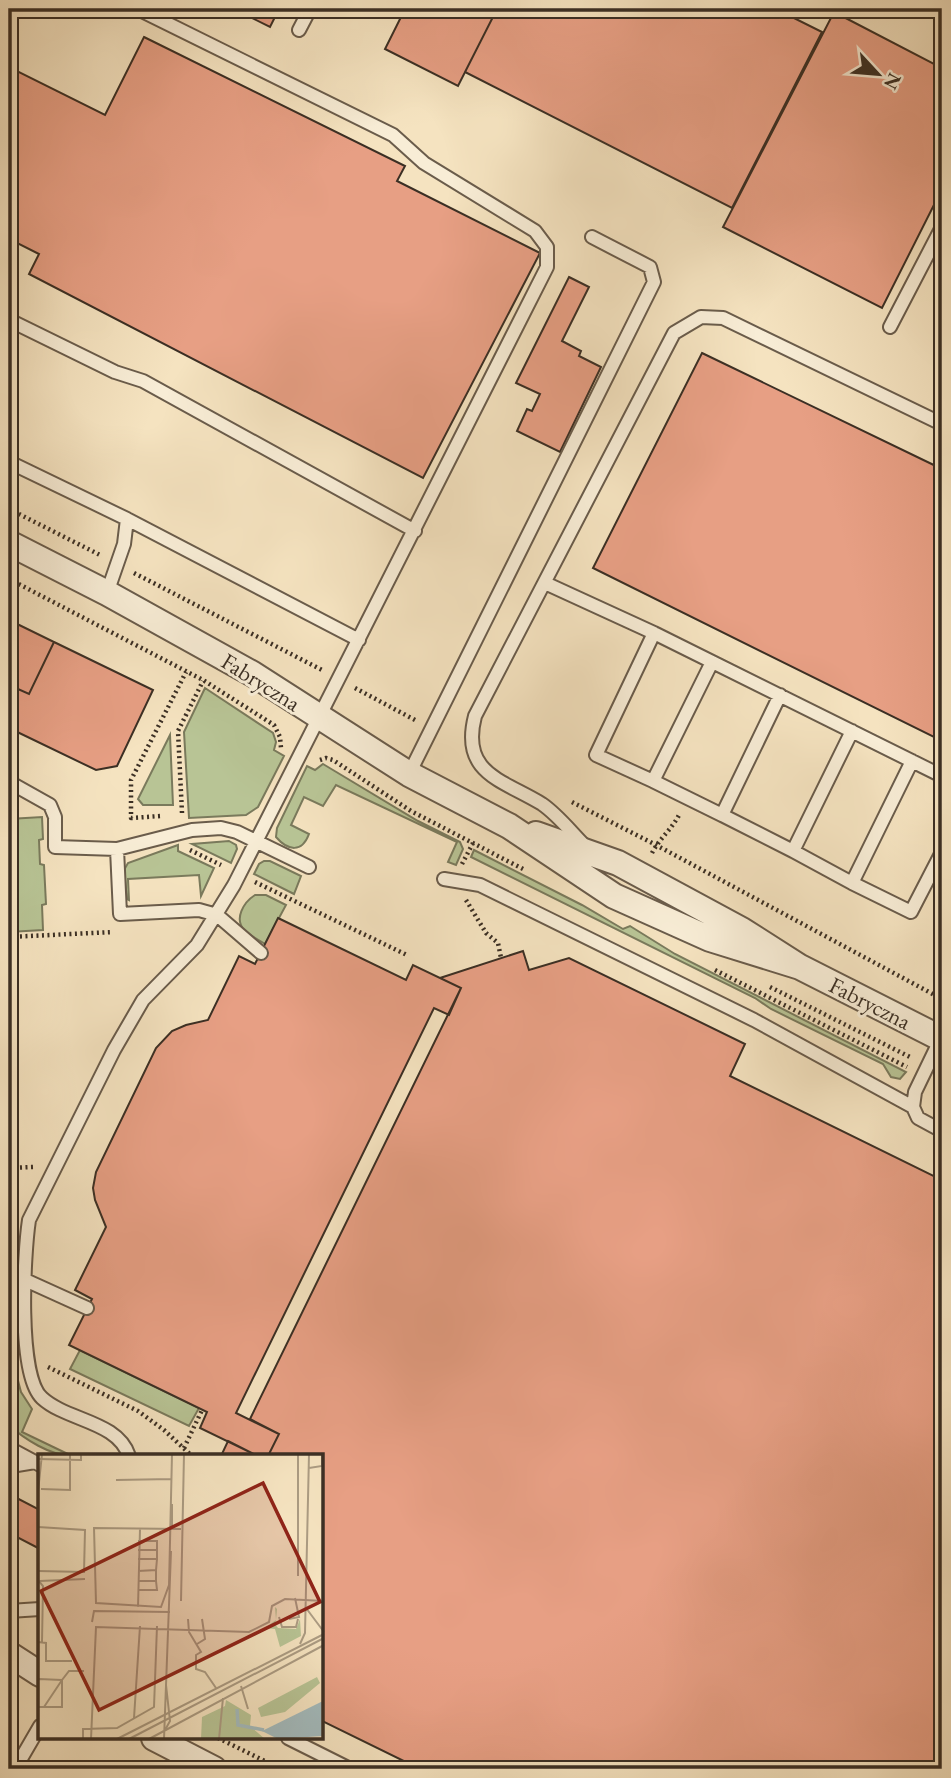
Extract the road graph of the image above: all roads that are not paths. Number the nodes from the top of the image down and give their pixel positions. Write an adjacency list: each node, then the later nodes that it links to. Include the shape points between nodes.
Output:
1 (138, 9): 11 (lane, via 393,135 424,163 535,231 547,247 547,267)
2 (310, 9): 3 (lane)
3 (299, 30)
4 (942, 227): 7 (lane)
5 (592, 237): 22 (lane, via 650,267 654,282)
6 (9, 320): 11 (lane, via 143,381)
7 (890, 327)
8 (942, 424): 13 (lane, via 723,318 701,317 674,333)
9 (9, 462): 10 (lane)
10 (127, 519): 14 (lane, via 124,544); 16 (lane)
11 (415, 531): 16 (lane)
12 (9, 544): 14 (street, Fabryczna)
13 (545, 583): 15 (lane); 30 (lane, via 475,716 475,756 495,780 544,805)
14 (107, 593): 19 (street, Fabryczna, via 253,674)
15 (654, 633): 17 (lane); 24 (lane, via 596,755)
16 (359, 640): 19 (lane)
17 (712, 662): 18 (lane); 24 (lane)
18 (780, 695): 20 (lane); 26 (lane)
19 (319, 718): 22 (street, Fabryczna); 28 (lane)
20 (852, 731): 21 (lane); 31 (lane)
21 (912, 761): 23 (lane); 35 (lane)
22 (409, 774): 27 (street, Fabryczna)
23 (942, 776)
24 (653, 781): 26 (lane)
25 (9, 782): 29 (lane, via 50,805 55,817 55,847)
26 (722, 815): 31 (lane)
27 (509, 825): 30 (street, Fabryczna); 38 (street, Fabryczna, via 614,896 710,939)
28 (257, 841): 29 (lane, via 221,828); 33 (lane); 36 (lane)
29 (117, 849): 36 (lane, via 120,915 199,910)
30 (590, 851): 38 (street, Fabryczna, via 742,930)
31 (793, 851): 35 (lane)
32 (942, 852): 35 (lane, via 911,912)
33 (309, 867)
34 (444, 879): 40 (lane, via 480,885 754,1020)
35 (852, 883)
36 (217, 915): 37 (lane); 42 (lane, via 197,945 143,1000 114,1050 29,1220)
37 (261, 953)
38 (800, 967): 39 (street, Fabryczna)
39 (942, 1038): 40 (lane, via 915,1093)
40 (913, 1107): 41 (lane, via 918,1118)
41 (942, 1131)
42 (23, 1279): 43 (lane); 45 (lane, via 30,1373 38,1393 57,1408 118,1438)
43 (87, 1308)
44 (9, 1448): 46 (lane)
45 (128, 1454)
46 (38, 1463): 47 (lane, via 11,1466)
47 (9, 1471)
48 (38, 1609): 49 (lane)
49 (9, 1611)
50 (9, 1654): 52 (street)
51 (9, 1667): 53 (street)
52 (38, 1672)
53 (38, 1673)
54 (38, 1729): 57 (lane)
55 (158, 1740): 58 (street)
56 (292, 1740): 59 (lane)
57 (15, 1769)
58 (214, 1769)
59 (350, 1769)

